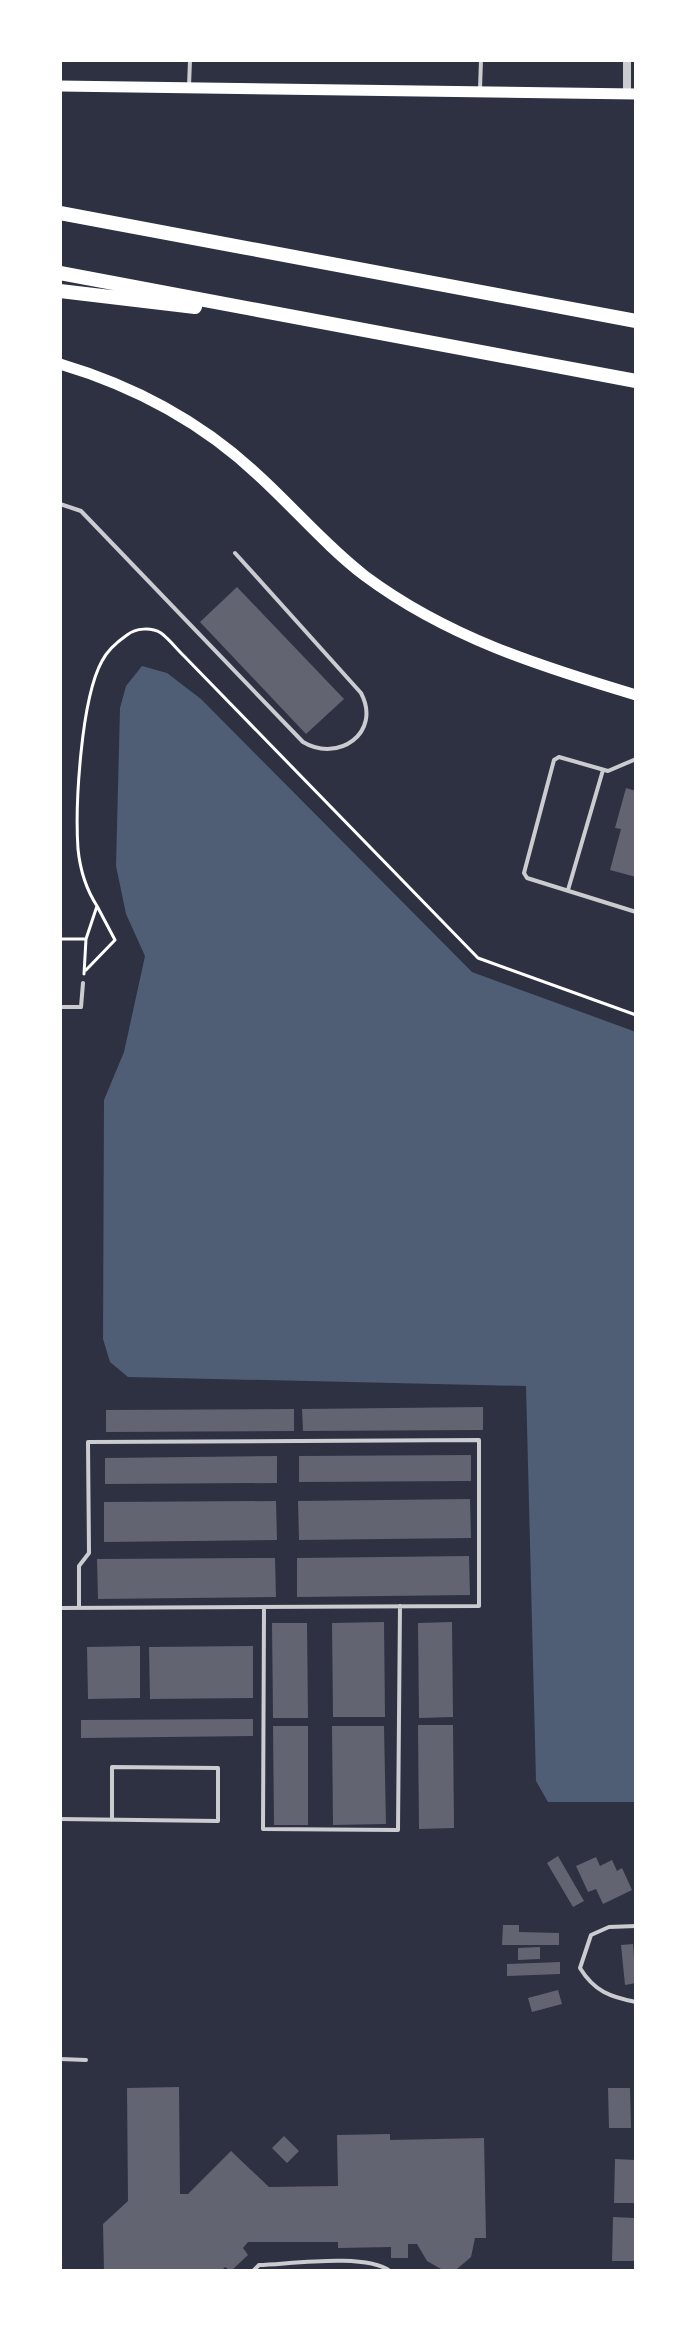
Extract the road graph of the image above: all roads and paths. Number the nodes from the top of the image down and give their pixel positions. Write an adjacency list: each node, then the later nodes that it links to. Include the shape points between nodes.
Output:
1 (190, 60): 5 (lane)
2 (481, 60): 6 (lane)
3 (627, 60): 7 (street)
4 (60, 86): 5 (main road)
5 (189, 88): 6 (main road)
6 (480, 92): 7 (main road)
7 (632, 94)
8 (60, 213): 11 (highway)
9 (60, 273): 12 (highway)
10 (60, 291): 12 (highway)
11 (636, 321)
12 (320, 323): 14 (highway)
13 (60, 364): 17 (main road, via 120,385 207,433 335,551 427,617 506,654)
14 (636, 381)
15 (60, 504): 16 (lane, via 81,511 303,742 330,750 352,743 366,718 361,693)
16 (235, 553)
17 (636, 695)
18 (636, 752): 19 (lane)
19 (635, 759): 20 (lane)
20 (603, 769): 21 (lane); 21 (lane, via 554,760 524,873)
21 (568, 890): 23 (lane)
22 (97, 906): 25 (path); 26 (path, via 115,940); 29 (path, via 87,891 78,850 79,780 94,681 116,643 146,629 160,633 183,655 478,958)
23 (636, 912)
24 (60, 939): 25 (path)
25 (86, 939): 26 (path)
26 (84, 972): 27 (path)
27 (83, 983): 28 (lane, via 81,1007)
28 (60, 1007)
29 (636, 1015)
30 (400, 1606): 31 (lane); 31 (lane, via 398,1830 263,1829); 33 (lane, via 479,1606 479,1440 88,1442 89,1553 79,1566)
31 (264, 1607): 33 (lane)
32 (60, 1608): 33 (lane)
33 (79, 1608)
34 (60, 1819): 35 (lane)
35 (112, 1820): 35 (lane, via 218,1821 218,1768 112,1767)
36 (636, 1926): 37 (lane, via 609,1927 591,1935 580,1968 606,1995)
37 (636, 2002)
38 (60, 2059): 39 (lane)
39 (86, 2060)
40 (253, 2271): 41 (lane, via 259,2265 358,2263)
41 (390, 2271)

